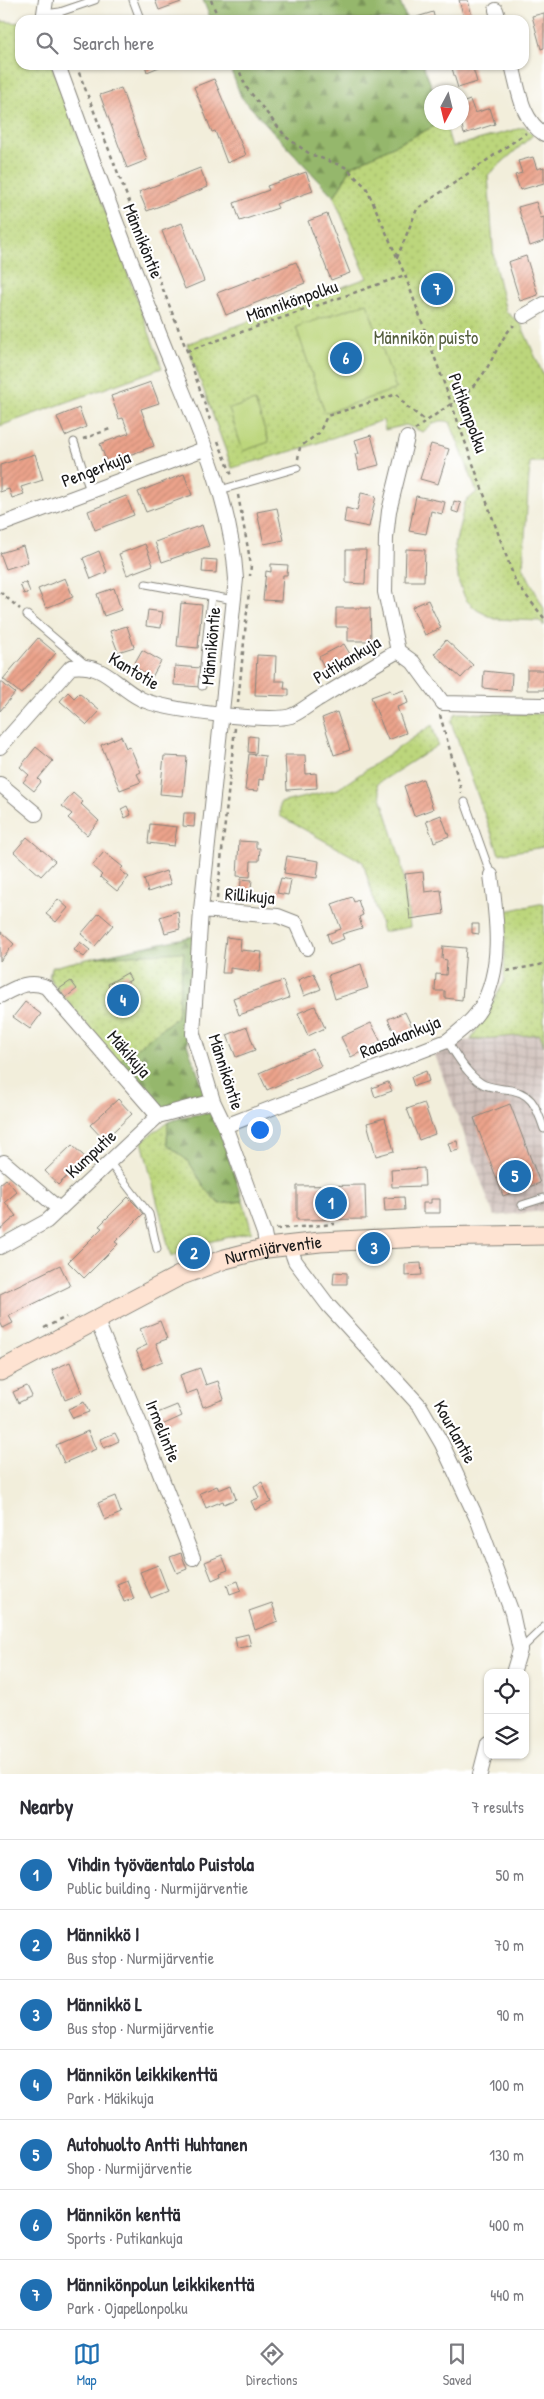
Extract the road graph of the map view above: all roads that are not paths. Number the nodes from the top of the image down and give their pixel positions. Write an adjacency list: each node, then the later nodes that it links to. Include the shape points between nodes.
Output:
1 (94, 0): 3 (lane, via 60,12)
2 (133, 0): 4 (lane)
3 (44, 11)
4 (139, 15)
5 (60, 70): 12 (street, Männiköntie, via 105,196)
6 (513, 70): 7 (street, via 524,109)
7 (539, 131)
8 (544, 304): 9 (street)
9 (524, 316)
10 (407, 438): 21 (street, Putikankuja, via 389,511 386,538 385,592)
11 (74, 442): 15 (lane)
12 (204, 449): 14 (street, Männiköntie); 15 (street, Pengerkuja)
13 (297, 468): 14 (lane)
14 (220, 490): 19 (street, Männiköntie, via 234,552)
15 (90, 491): 16 (street, Pengerkuja)
16 (0, 525)
17 (146, 584): 18 (lane)
18 (211, 596): 19 (lane); 23 (lane)
19 (234, 600): 25 (street, Männiköntie)
20 (27, 615): 22 (lane, Kantotie)
21 (398, 650): 24 (street, via 412,662 443,703); 25 (street, Putikankuja, via 290,716)
22 (86, 666): 25 (street, Kantotie, via 110,677 140,699 158,706); 26 (street, Kantotie, via 71,667)
23 (202, 686)
24 (544, 705)
25 (223, 715): 31 (street, Männiköntie)
26 (0, 747)
27 (0, 784): 29 (street)
28 (465, 802): 30 (lane, Raasakankuja)
29 (36, 814)
30 (491, 876): 34 (street, Raasakankuja, via 498,921 494,972 489,991 466,1026)
31 (202, 910): 32 (street, Rillikuja, via 278,916 296,923); 35 (street, Männiköntie, via 193,1034)
32 (307, 948)
33 (0, 996): 36 (street, Mäkikuja, via 29,984 46,987)
34 (447, 1042): 37 (street, Raasakankuja); 38 (lane, via 469,1073 483,1084 516,1090 528,1096 538,1110)
35 (213, 1101): 36 (street, Kumputie); 37 (street, Männiköntie)
36 (158, 1116): 40 (street, Kumputie)
37 (225, 1126): 47 (street, Männiköntie)
38 (544, 1129)
39 (4, 1162): 43 (street)
40 (109, 1162): 43 (street, Kumputie); 48 (lane, via 148,1214)
41 (544, 1198): 42 (lane)
42 (522, 1204)
43 (59, 1209): 46 (street, Kumputie, via 32,1230)
44 (544, 1235): 45 (street, Nurmijärventie)
45 (289, 1244): 47 (street, Nurmijärventie); 53 (street, Kourlantie, via 295,1260 328,1306 420,1406 442,1444 481,1530 512,1613)
46 (0, 1248)
47 (267, 1248): 49 (street, Nurmijärventie, via 179,1276)
48 (157, 1249)
49 (96, 1319): 50 (street, Nurmijärventie); 51 (street, Irmelintie)
50 (0, 1371)
51 (193, 1558)
52 (544, 1627): 53 (lane)
53 (520, 1650): 54 (street, Kourlantie)
54 (515, 1669)
55 (484, 1758): 56 (street)
56 (480, 1774)

